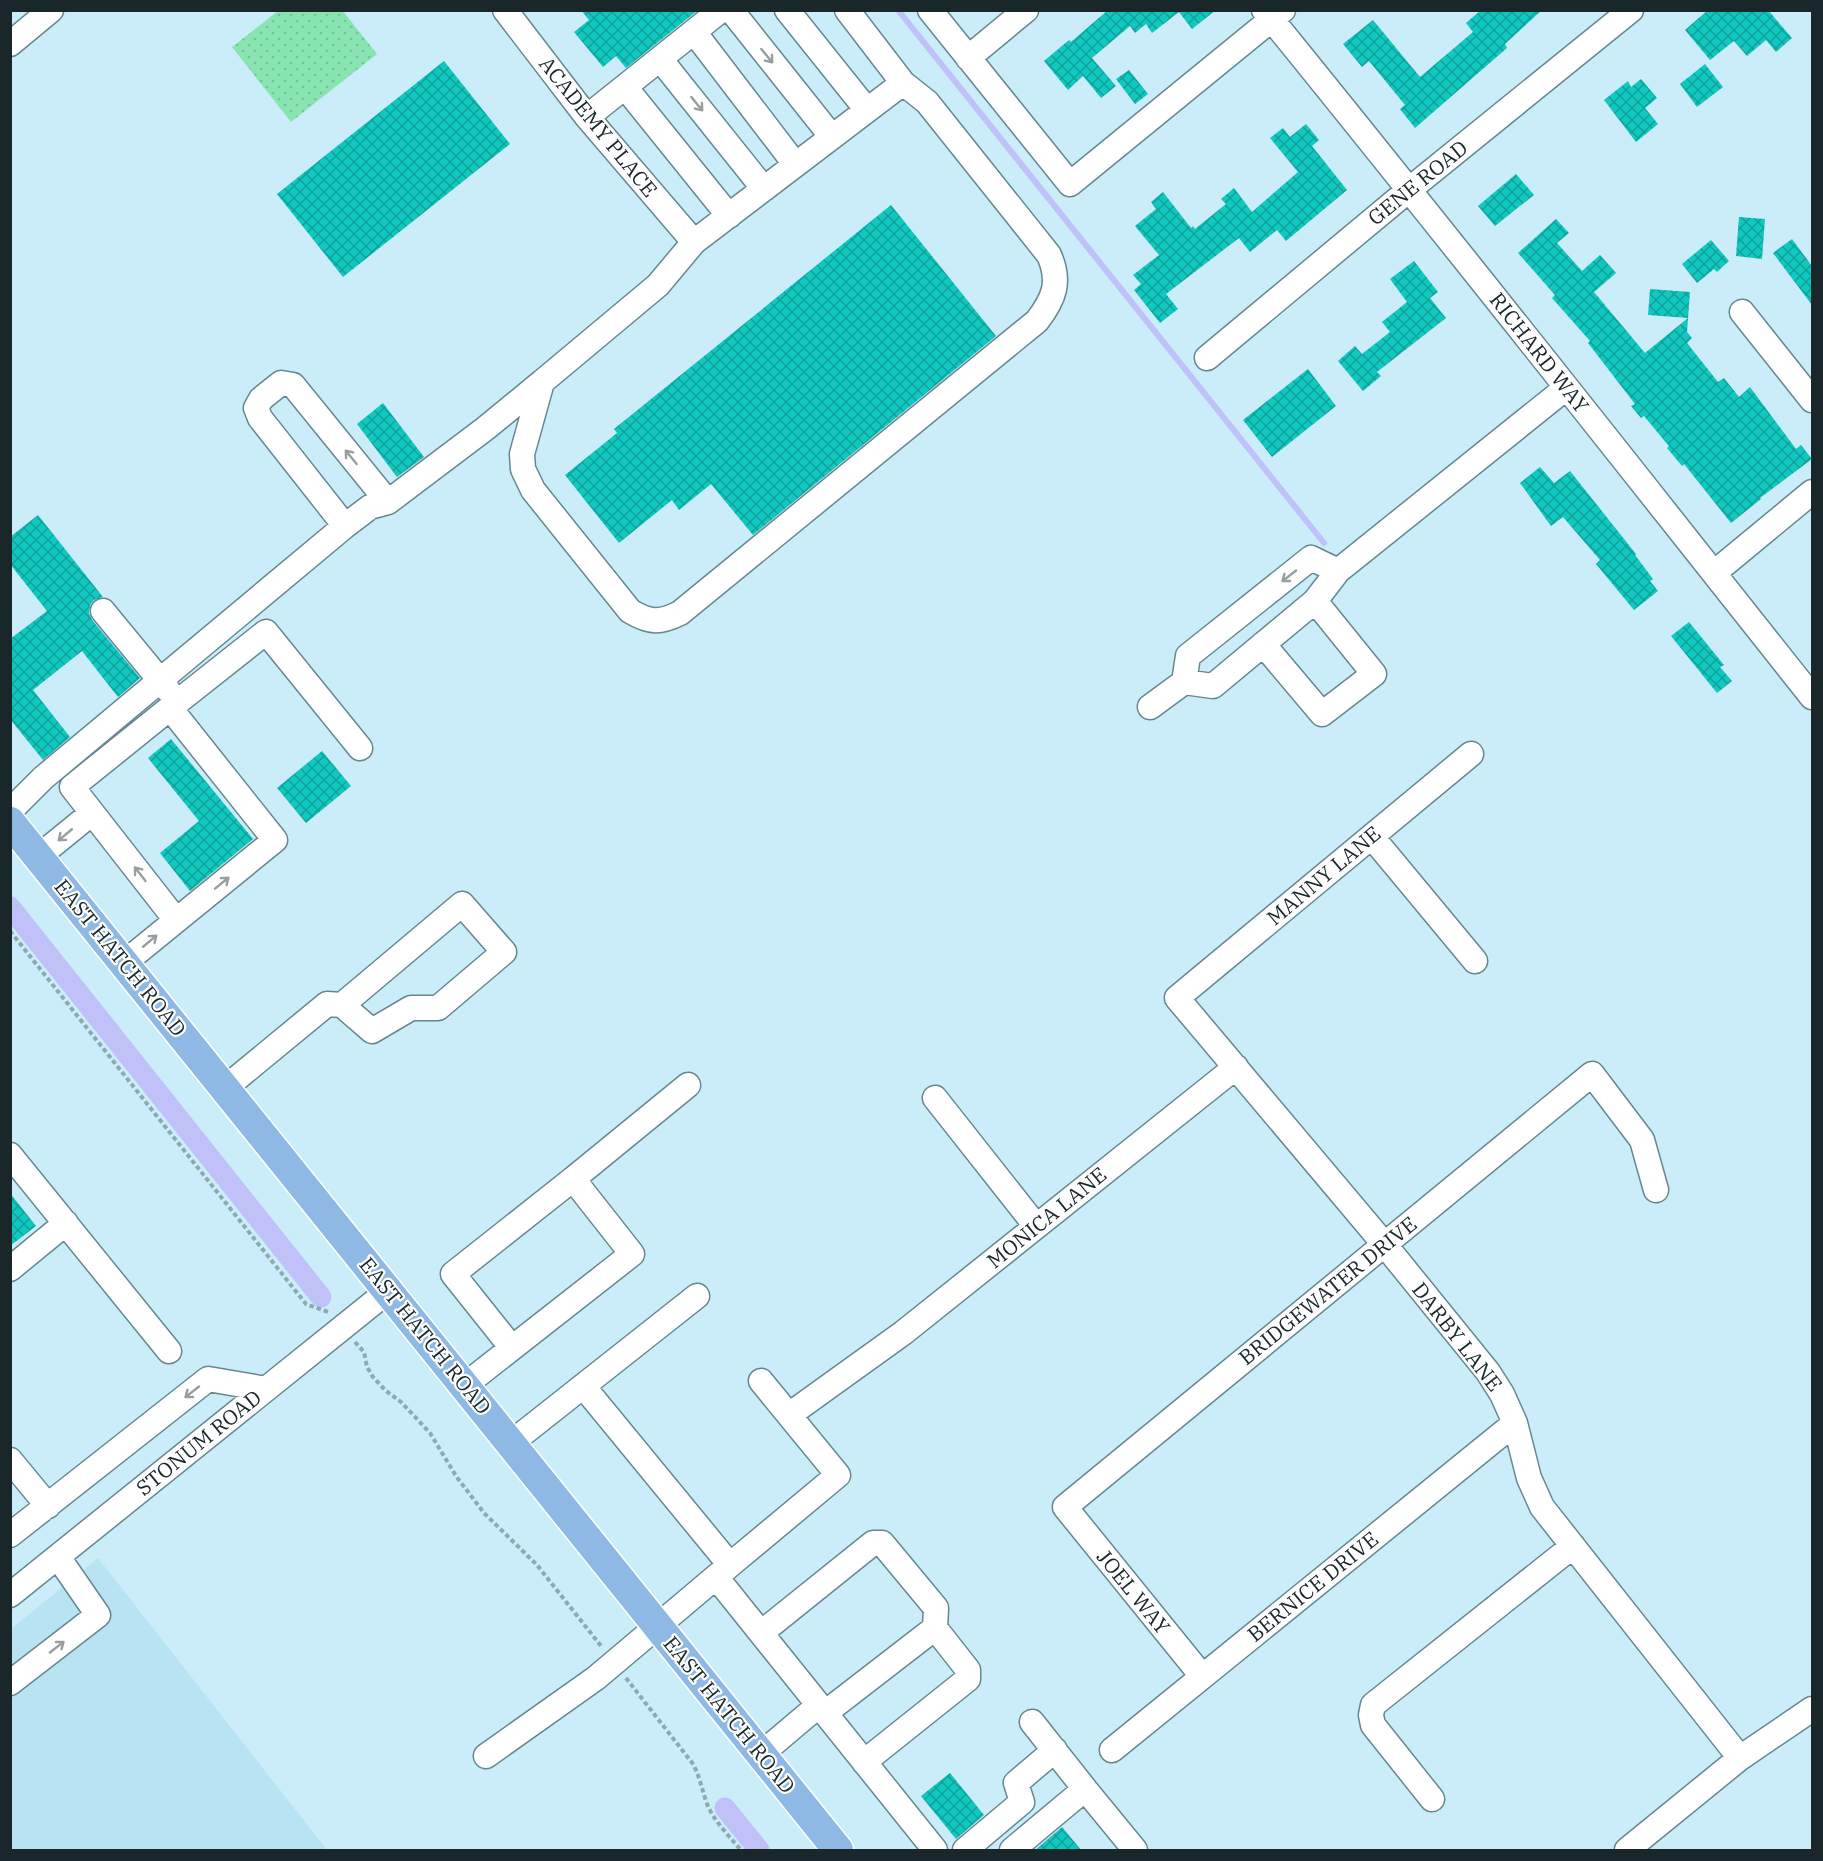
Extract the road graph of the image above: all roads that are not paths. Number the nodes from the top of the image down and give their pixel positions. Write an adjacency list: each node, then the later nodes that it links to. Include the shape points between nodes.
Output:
1 (51, 10): 12 (street)
2 (505, 10): 18 (street, ACADEMY PLACE)
3 (721, 10): 11 (street)
4 (731, 10): 19 (street, one-way to 19)
5 (787, 10): 17 (street)
6 (847, 10): 15 (street)
7 (930, 10): 13 (street)
8 (1026, 10): 13 (street)
9 (1631, 10): 22 (street, GENE ROAD)
10 (1273, 13): 13 (street, via 1070,184); 22 (street, RICHARD WAY)
11 (694, 32): 14 (street); 20 (street)
12 (10, 44)
13 (968, 57)
14 (660, 59): 16 (street); 21 (street, one-way to 21)
15 (903, 82): 17 (street); 27 (street, via 927,102 1049,255 1055,268 1055,285 1051,303 1037,321 680,613 665,621 645,620 630,611 533,490 523,469 522,454)
16 (625, 87): 18 (street); 23 (street)
17 (867, 110): 19 (street)
18 (587, 117): 24 (street, ACADEMY PLACE)
19 (832, 136): 20 (street)
20 (795, 164): 21 (street)
21 (764, 189): 23 (street)
22 (1410, 189): 26 (street, GENE ROAD); 28 (street, RICHARD WAY)
23 (729, 216): 24 (street)
24 (694, 242): 27 (street, via 658,285)
25 (1742, 312): 29 (street)
26 (1207, 358)
27 (542, 382): 31 (street)
28 (1566, 388): 33 (street); 34 (street, RICHARD WAY)
29 (1812, 400)
30 (1812, 492): 34 (street)
31 (388, 502): 32 (street, via 370,507); 32 (street, one-way to 32, via 293,385 281,382 261,399 256,408 260,418); 39 (street, via 378,519)
32 (345, 526): 39 (street)
33 (1338, 571): 35 (street); 38 (street, one-way to 38, via 1311,558 1188,656)
34 (1714, 573): 40 (street, RICHARD WAY)
35 (1315, 601): 37 (street); 37 (street, via 1374,674 1322,714)
36 (103, 611): 39 (street)
37 (1263, 644): 38 (street, via 1213,686)
38 (1184, 682): 41 (street)
39 (166, 693): 42 (street, via 266,632); 44 (street, via 43,778); 45 (street, via 72,788); 49 (street, one-way to 39, via 275,840)
40 (1812, 697)
41 (1150, 706)
42 (360, 748)
43 (1471, 754): 47 (street, MANNY LANE)
44 (10, 812)
45 (92, 813): 48 (street, one-way to 48); 49 (street, one-way to 45)
46 (10, 822): 48 (main road, EAST HATCH ROAD)
47 (1372, 837): 50 (street); 52 (street, MANNY LANE)
48 (38, 857): 51 (main road, EAST HATCH ROAD)
49 (176, 920): 51 (street, one-way to 49)
50 (1475, 961)
51 (124, 963): 56 (main road, EAST HATCH ROAD)
52 (1177, 998): 54 (street, DARBY LANE)
53 (342, 1005): 53 (street, via 462,904 504,952 438,1008 411,1008 372,1031); 56 (street, via 327,1004)
54 (1236, 1067): 62 (street, MONICA LANE); 63 (street, DARBY LANE)
55 (688, 1085): 59 (street)
56 (225, 1088): 65 (main road, EAST HATCH ROAD)
57 (935, 1098): 62 (street)
58 (10, 1155): 61 (street)
59 (573, 1179): 67 (street, via 453,1274); 67 (street, via 632,1254)
60 (1656, 1190): 63 (street, BRIDGEWATER DRIVE, via 1642,1140 1592,1074)
61 (66, 1223): 64 (street); 68 (street)
62 (1036, 1226): 73 (street, MONICA LANE, via 903,1333)
63 (1385, 1245): 74 (street, DARBY LANE, via 1488,1372); 78 (street, BRIDGEWATER DRIVE)
64 (10, 1269)
65 (388, 1291): 70 (main road, EAST HATCH ROAD); 72 (street, STONUM ROAD)
66 (697, 1296): 71 (street)
67 (512, 1348): 70 (street)
68 (169, 1351)
69 (761, 1381): 73 (street)
70 (465, 1385): 75 (main road, EAST HATCH ROAD)
71 (584, 1386): 75 (street); 82 (street)
72 (266, 1389): 77 (street, one-way to 77, via 208,1379); 81 (street, STONUM ROAD)
73 (789, 1415): 82 (street, via 838,1475)
74 (1515, 1423): 80 (street, DARBY LANE, via 1528,1478 1542,1507); 87 (street, BERNICE DRIVE)
75 (511, 1443): 84 (main road, EAST HATCH ROAD)
76 (10, 1460): 77 (street)
77 (48, 1506): 79 (street)
78 (1065, 1507): 87 (street, JOEL WAY)
79 (10, 1535)
80 (1573, 1546): 96 (street, DARBY LANE); 99 (street, via 1373,1705 1373,1725)
81 (58, 1557): 83 (street, STONUM ROAD); 88 (street, one-way to 81, via 98,1616)
82 (723, 1571): 84 (street); 86 (street)
83 (10, 1595)
84 (658, 1626): 94 (main road, EAST HATCH ROAD); 95 (street, via 614,1663)
85 (935, 1628): 86 (street, via 936,1608 882,1543 873,1543); 89 (street); 97 (street, via 968,1670 968,1679)
86 (761, 1633): 89 (street)
87 (1202, 1676): 93 (street, BERNICE DRIVE)
88 (10, 1683)
89 (822, 1709): 94 (street); 97 (street)
90 (1812, 1709): 96 (street)
91 (1032, 1722): 92 (street)
92 (1054, 1750): 98 (street); 102 (street, via 1016,1783 1022,1802)
93 (1112, 1750)
94 (761, 1754): 100 (main road, EAST HATCH ROAD)
95 (486, 1755)
96 (1740, 1758): 105 (street)
97 (864, 1762): 101 (street)
98 (1085, 1789): 103 (street); 104 (street)
99 (1432, 1799)
100 (838, 1851)
101 (935, 1851)
102 (965, 1851)
103 (1012, 1851)
104 (1135, 1851)
105 (1627, 1851)

